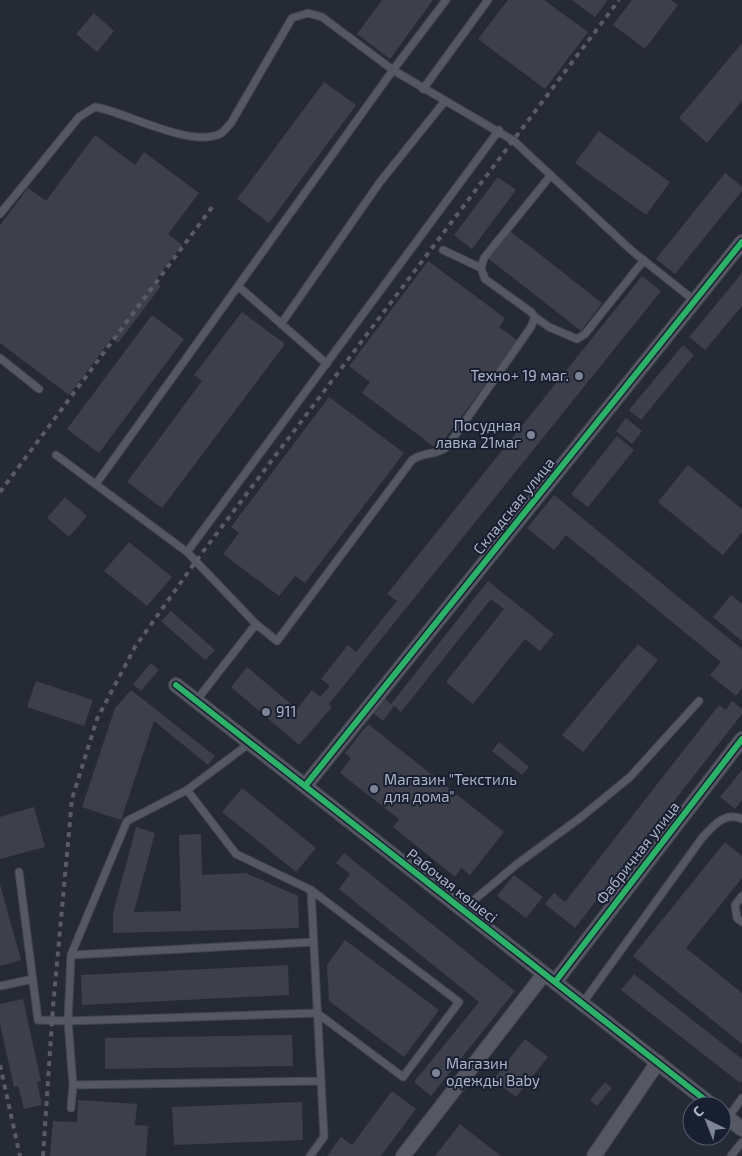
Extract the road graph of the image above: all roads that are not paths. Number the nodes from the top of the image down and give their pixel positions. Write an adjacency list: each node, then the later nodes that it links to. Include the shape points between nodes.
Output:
1 (446, 0): 3 (lane)
2 (488, 0): 4 (lane)
3 (393, 70): 4 (lane); 8 (lane, via 322,17 308,13 292,18 231,123 220,134 196,137 132,120 95,106 79,117); 13 (lane)
4 (424, 89): 5 (lane)
5 (445, 101): 6 (lane); 16 (lane, via 380,182)
6 (499, 130): 7 (lane); 18 (lane)
7 (551, 175): 11 (lane); 12 (lane, via 484,258)
8 (0, 214)
9 (742, 242): 14 (street, Складская улица)
10 (443, 250): 12 (lane)
11 (644, 260): 14 (lane); 15 (lane, via 585,334 577,339)
12 (481, 268): 15 (lane, via 485,279)
13 (238, 286): 16 (lane); 21 (lane)
14 (695, 301): 29 (street, Складская улица)
15 (535, 317): 23 (lane, via 531,328 447,447 437,453 423,453 412,460 277,641)
16 (281, 324): 18 (lane)
17 (0, 358): 19 (lane)
18 (327, 364): 22 (lane)
19 (39, 389)
20 (56, 455): 21 (lane)
21 (96, 484): 22 (lane)
22 (187, 552): 23 (lane)
23 (256, 624): 25 (lane)
24 (176, 685): 25 (street, Рабочая көшесі)
25 (196, 701): 28 (street, Рабочая көшесі)
26 (699, 702): 35 (lane, via 630,777 516,864)
27 (742, 739): 39 (street, Фабричная улица)
28 (250, 743): 29 (street, Рабочая көшесі); 30 (lane)
29 (304, 786): 35 (street, Рабочая көшесі)
30 (187, 790): 33 (lane, via 236,854); 38 (lane, via 127,821)
31 (742, 819): 42 (lane, via 721,819 702,838)
32 (20, 872): 40 (lane)
33 (311, 890): 37 (lane); 43 (lane, via 459,1002 403,1077)
34 (742, 896): 36 (lane, via 735,905 737,918)
35 (462, 910): 39 (street, Рабочая көшесі)
36 (742, 922)
37 (314, 942): 38 (lane); 43 (lane)
38 (71, 955): 44 (lane)
39 (549, 978): 42 (street, Рабочая көшесі); 56 (street, Фабричная улица)
40 (32, 979): 41 (lane); 44 (lane, via 38,1020)
41 (0, 986)
42 (582, 1004): 45 (street, Рабочая көшесі)
43 (317, 1013): 44 (lane); 46 (lane)
44 (68, 1021): 47 (lane)
45 (658, 1062): 48 (street, Рабочая көшесі); 57 (street)
46 (321, 1082): 47 (lane); 55 (lane, via 324,1137)
47 (73, 1086): 50 (lane)
48 (700, 1096)
49 (742, 1098): 51 (lane)
50 (71, 1108)
51 (732, 1108)
52 (732, 1121): 53 (street)
53 (742, 1129)
54 (742, 1142): 58 (lane)
55 (310, 1156)
56 (403, 1156)
57 (594, 1156)
58 (731, 1156)

